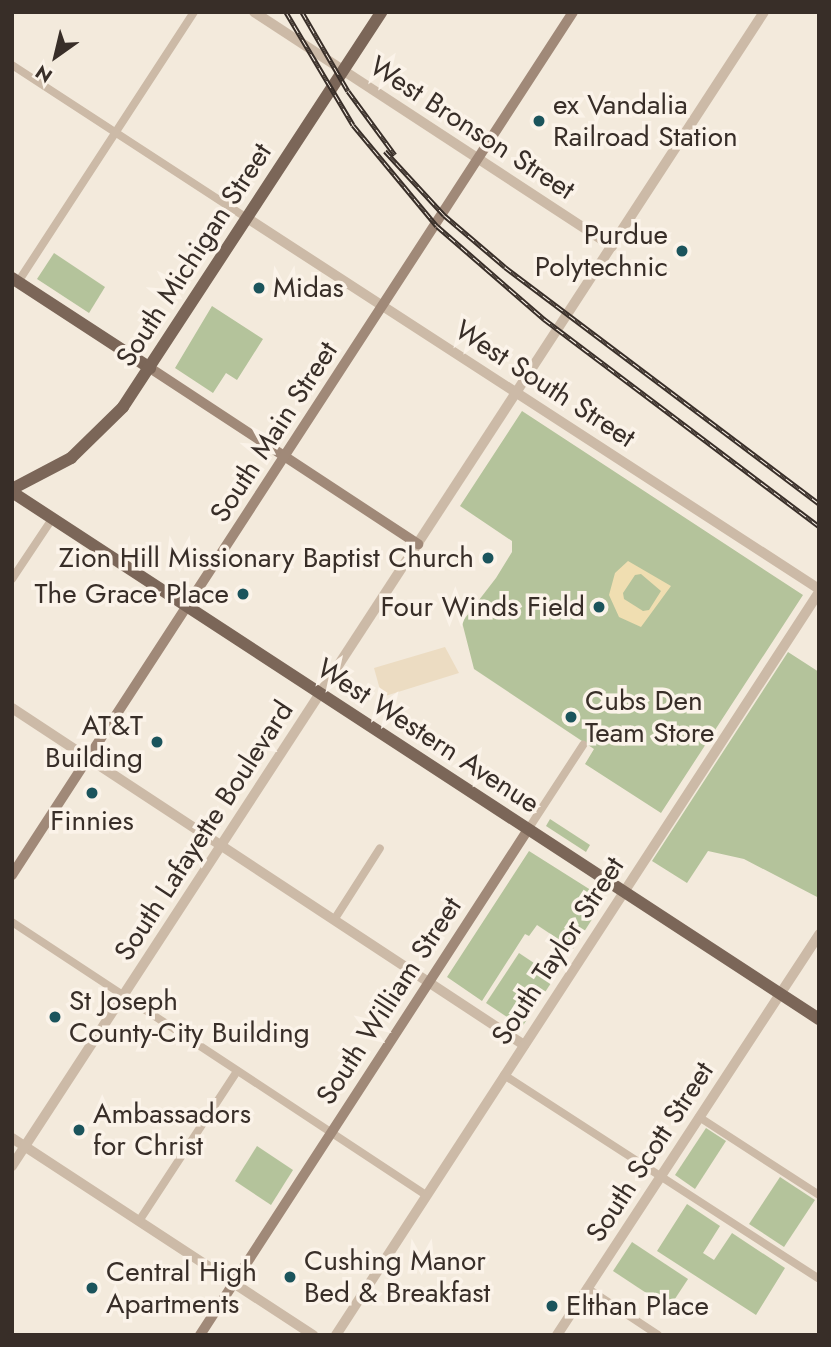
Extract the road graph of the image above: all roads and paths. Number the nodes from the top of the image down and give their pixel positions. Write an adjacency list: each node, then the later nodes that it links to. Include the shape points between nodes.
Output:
1 (194, 12): 8 (street)
2 (254, 12): 7 (street, West Bronson Street)
3 (381, 12): 7 (main road, South Michigan Street)
4 (573, 12): 9 (main road, South Main Street)
5 (764, 12): 11 (street, South Lafayette Boulevard)
6 (12, 65): 8 (street)
7 (343, 70): 9 (street, West Bronson Street); 10 (main road, South Michigan Street)
8 (116, 132): 10 (street); 12 (street)
9 (478, 159): 11 (street, West Bronson Street); 13 (main road, South Main Street)
10 (247, 218): 13 (street, West South Street); 14 (main road, South Michigan Street)
11 (612, 246): 15 (street, South Lafayette Boulevard)
12 (15, 280): 14 (main road)
13 (381, 306): 15 (street, West South Street); 16 (main road, South Main Street)
14 (150, 368): 16 (main road); 17 (main road, South Michigan Street, via 123,407 87,445)
15 (517, 392): 19 (street, South Lafayette Boulevard); 21 (street, West South Street)
16 (286, 457): 19 (main road); 22 (main road, South Main Street)
17 (12, 491): 18 (main road, West Western Avenue)
18 (52, 519): 20 (street); 22 (main road, West Western Avenue)
19 (418, 544): 23 (street, South Lafayette Boulevard)
20 (12, 579)
21 (819, 590): 31 (street, South Taylor Street)
22 (188, 608): 23 (main road, West Western Avenue); 26 (main road, South Main Street)
23 (320, 694): 27 (main road, West Western Avenue); 28 (street, South Lafayette Boulevard)
24 (12, 708): 26 (street)
25 (583, 745): 27 (street, South William Street)
26 (89, 759): 28 (street); 30 (main road, South Main Street)
27 (527, 831): 31 (main road, West Western Avenue); 35 (main road, South William Street)
28 (222, 846): 32 (street); 37 (street, South Lafayette Boulevard)
29 (380, 848): 32 (street)
30 (12, 875)
31 (623, 892): 36 (main road, West Western Avenue); 39 (street, South Taylor Street)
32 (334, 920): 35 (street)
33 (12, 922): 37 (street)
34 (819, 934): 36 (street, South Scott Street)
35 (429, 982): 39 (street); 43 (main road, South William Street)
36 (780, 994): 38 (main road, West Western Avenue); 42 (street, South Scott Street)
37 (124, 995): 40 (street); 45 (street, South Lafayette Boulevard)
38 (819, 1019)
39 (524, 1045): 41 (street, South Taylor Street)
40 (237, 1071): 43 (street); 50 (street)
41 (504, 1075): 47 (street); 48 (street, South Taylor Street)
42 (699, 1117): 47 (street, South Scott Street); 49 (street)
43 (331, 1133): 48 (street); 52 (main road, South William Street)
44 (12, 1138): 45 (street)
45 (25, 1146): 46 (street, South Lafayette Boulevard); 50 (street)
46 (12, 1166)
47 (660, 1176): 51 (street); 53 (street, South Scott Street)
48 (426, 1195): 56 (street, South Taylor Street)
49 (819, 1195)
50 (139, 1221): 52 (street)
51 (819, 1279)
52 (234, 1283): 54 (main road, South William Street); 55 (street)
53 (587, 1288): 57 (street, South Scott Street); 58 (street)
54 (200, 1335)
55 (313, 1335)
56 (336, 1335)
57 (557, 1335)
58 (658, 1335)

